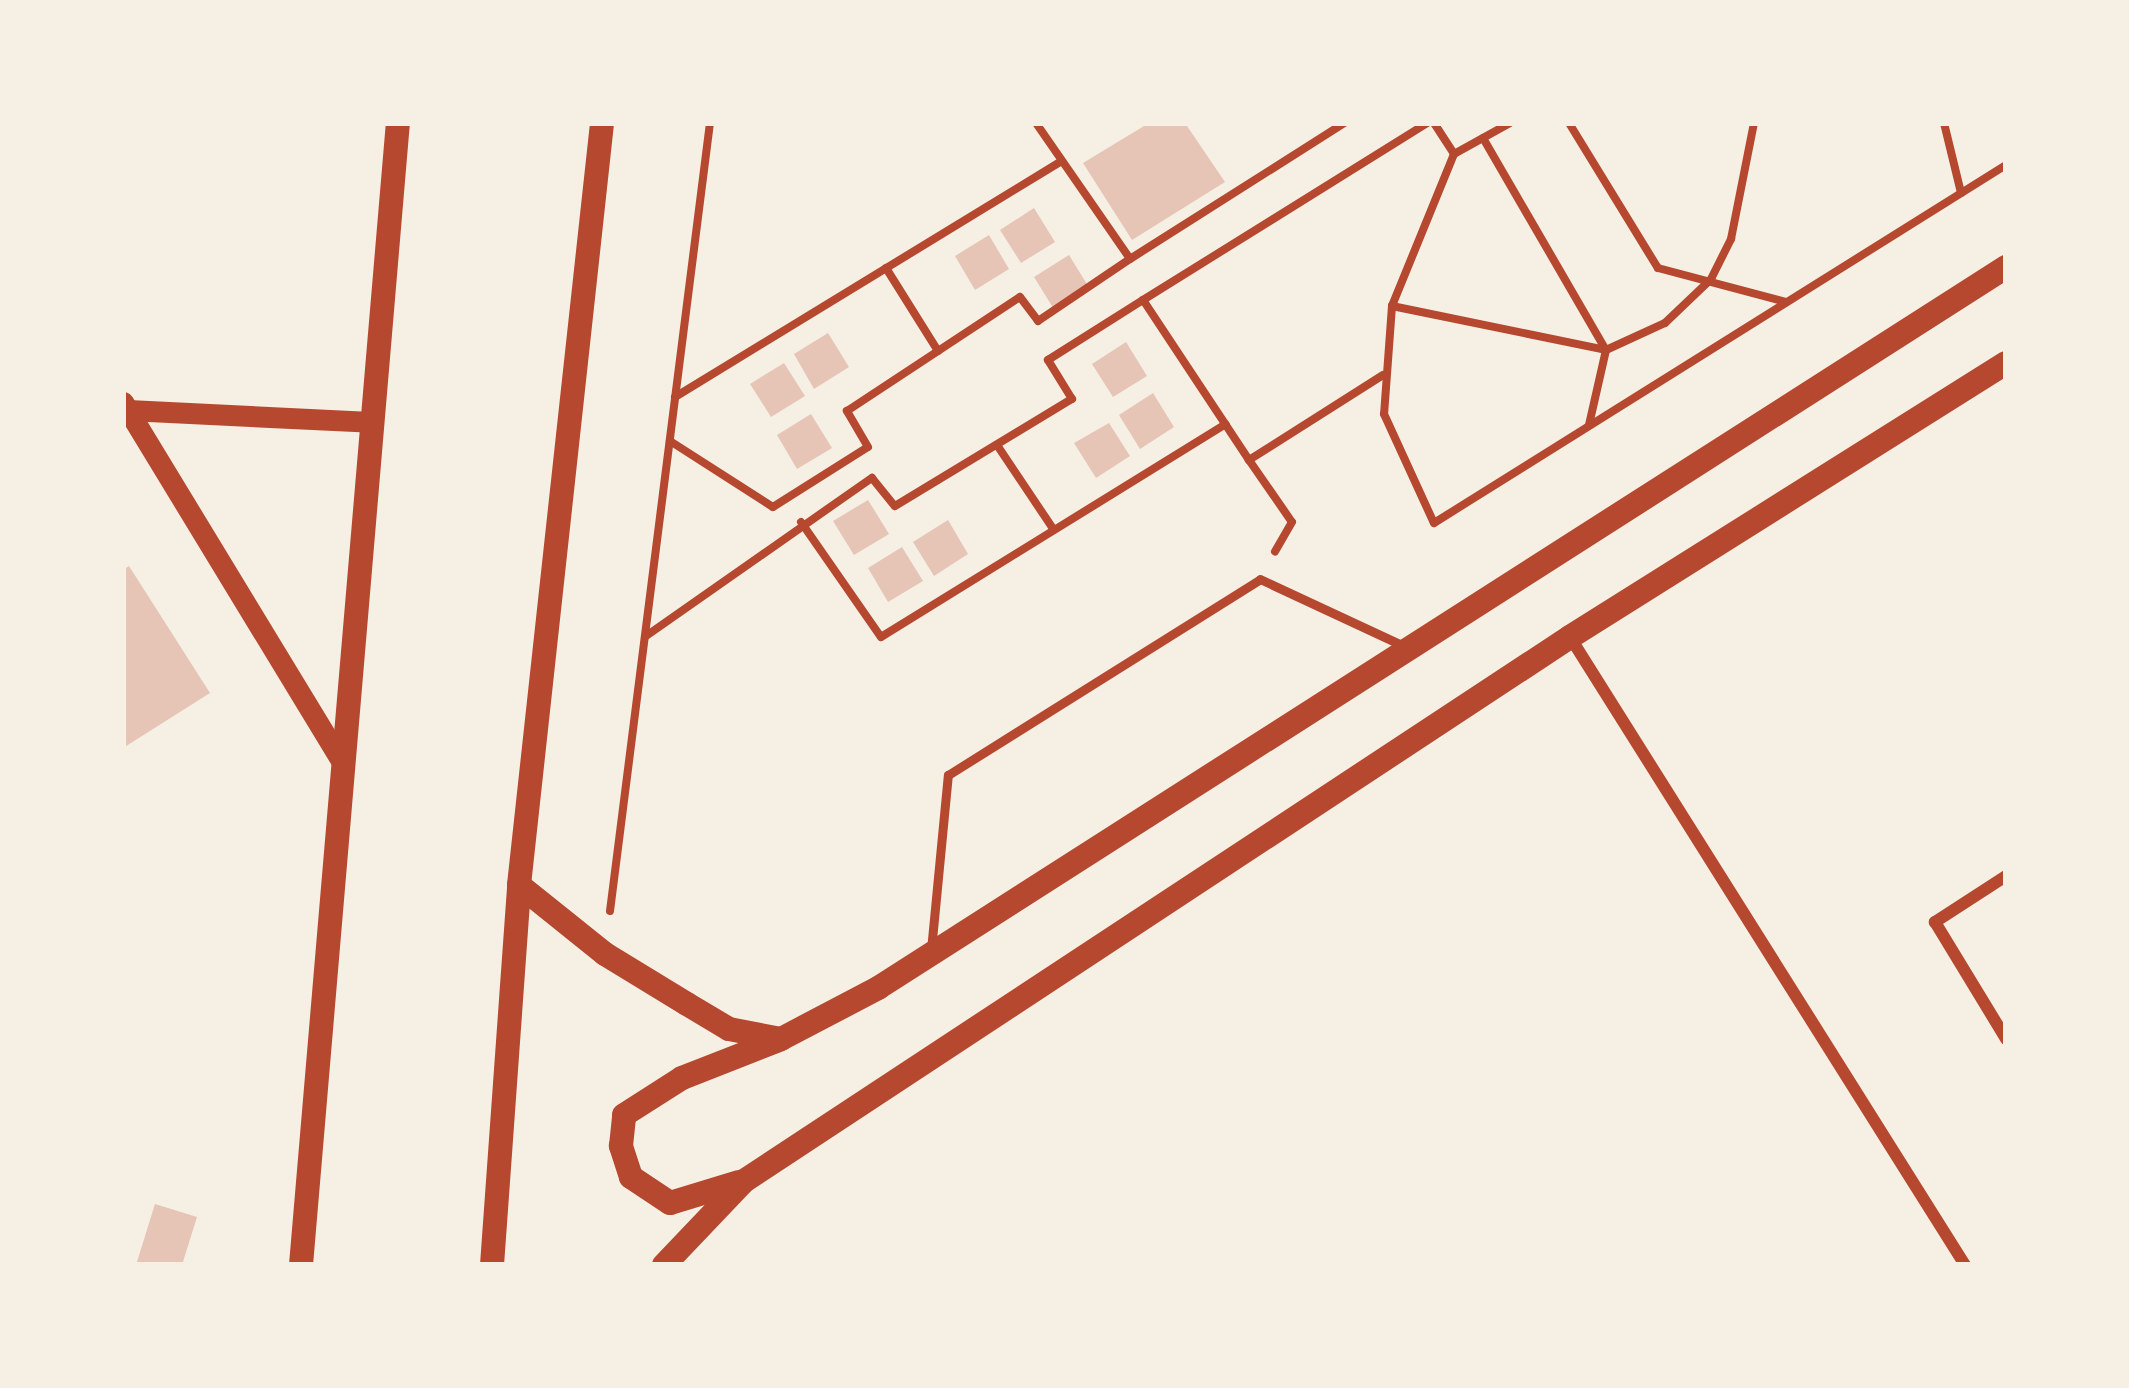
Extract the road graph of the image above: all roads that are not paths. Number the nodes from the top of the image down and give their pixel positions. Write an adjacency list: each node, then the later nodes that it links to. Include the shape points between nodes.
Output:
1 (398, 123): 6 (main road)
2 (602, 123): 11 (main road)
3 (2006, 267): 8 (main road)
4 (2006, 363): 7 (main road)
5 (125, 406): 6 (street); 9 (street)
6 (371, 422): 9 (main road)
7 (1570, 637): 15 (main road); 19 (street)
8 (1409, 648): 12 (main road); 12 (lane, via 1260,579 948,775)
9 (340, 759): 16 (main road)
10 (2006, 876): 14 (street, via 1935,922)
11 (519, 885): 13 (main road, via 605,954 729,1029); 17 (main road)
12 (931, 954): 13 (main road)
13 (781, 1039): 15 (main road, via 682,1078 624,1115 621,1146 631,1177 670,1203)
14 (2006, 1039)
15 (744, 1180): 18 (main road)
16 (301, 1265)
17 (492, 1265)
18 (664, 1265)
19 (1965, 1265)

